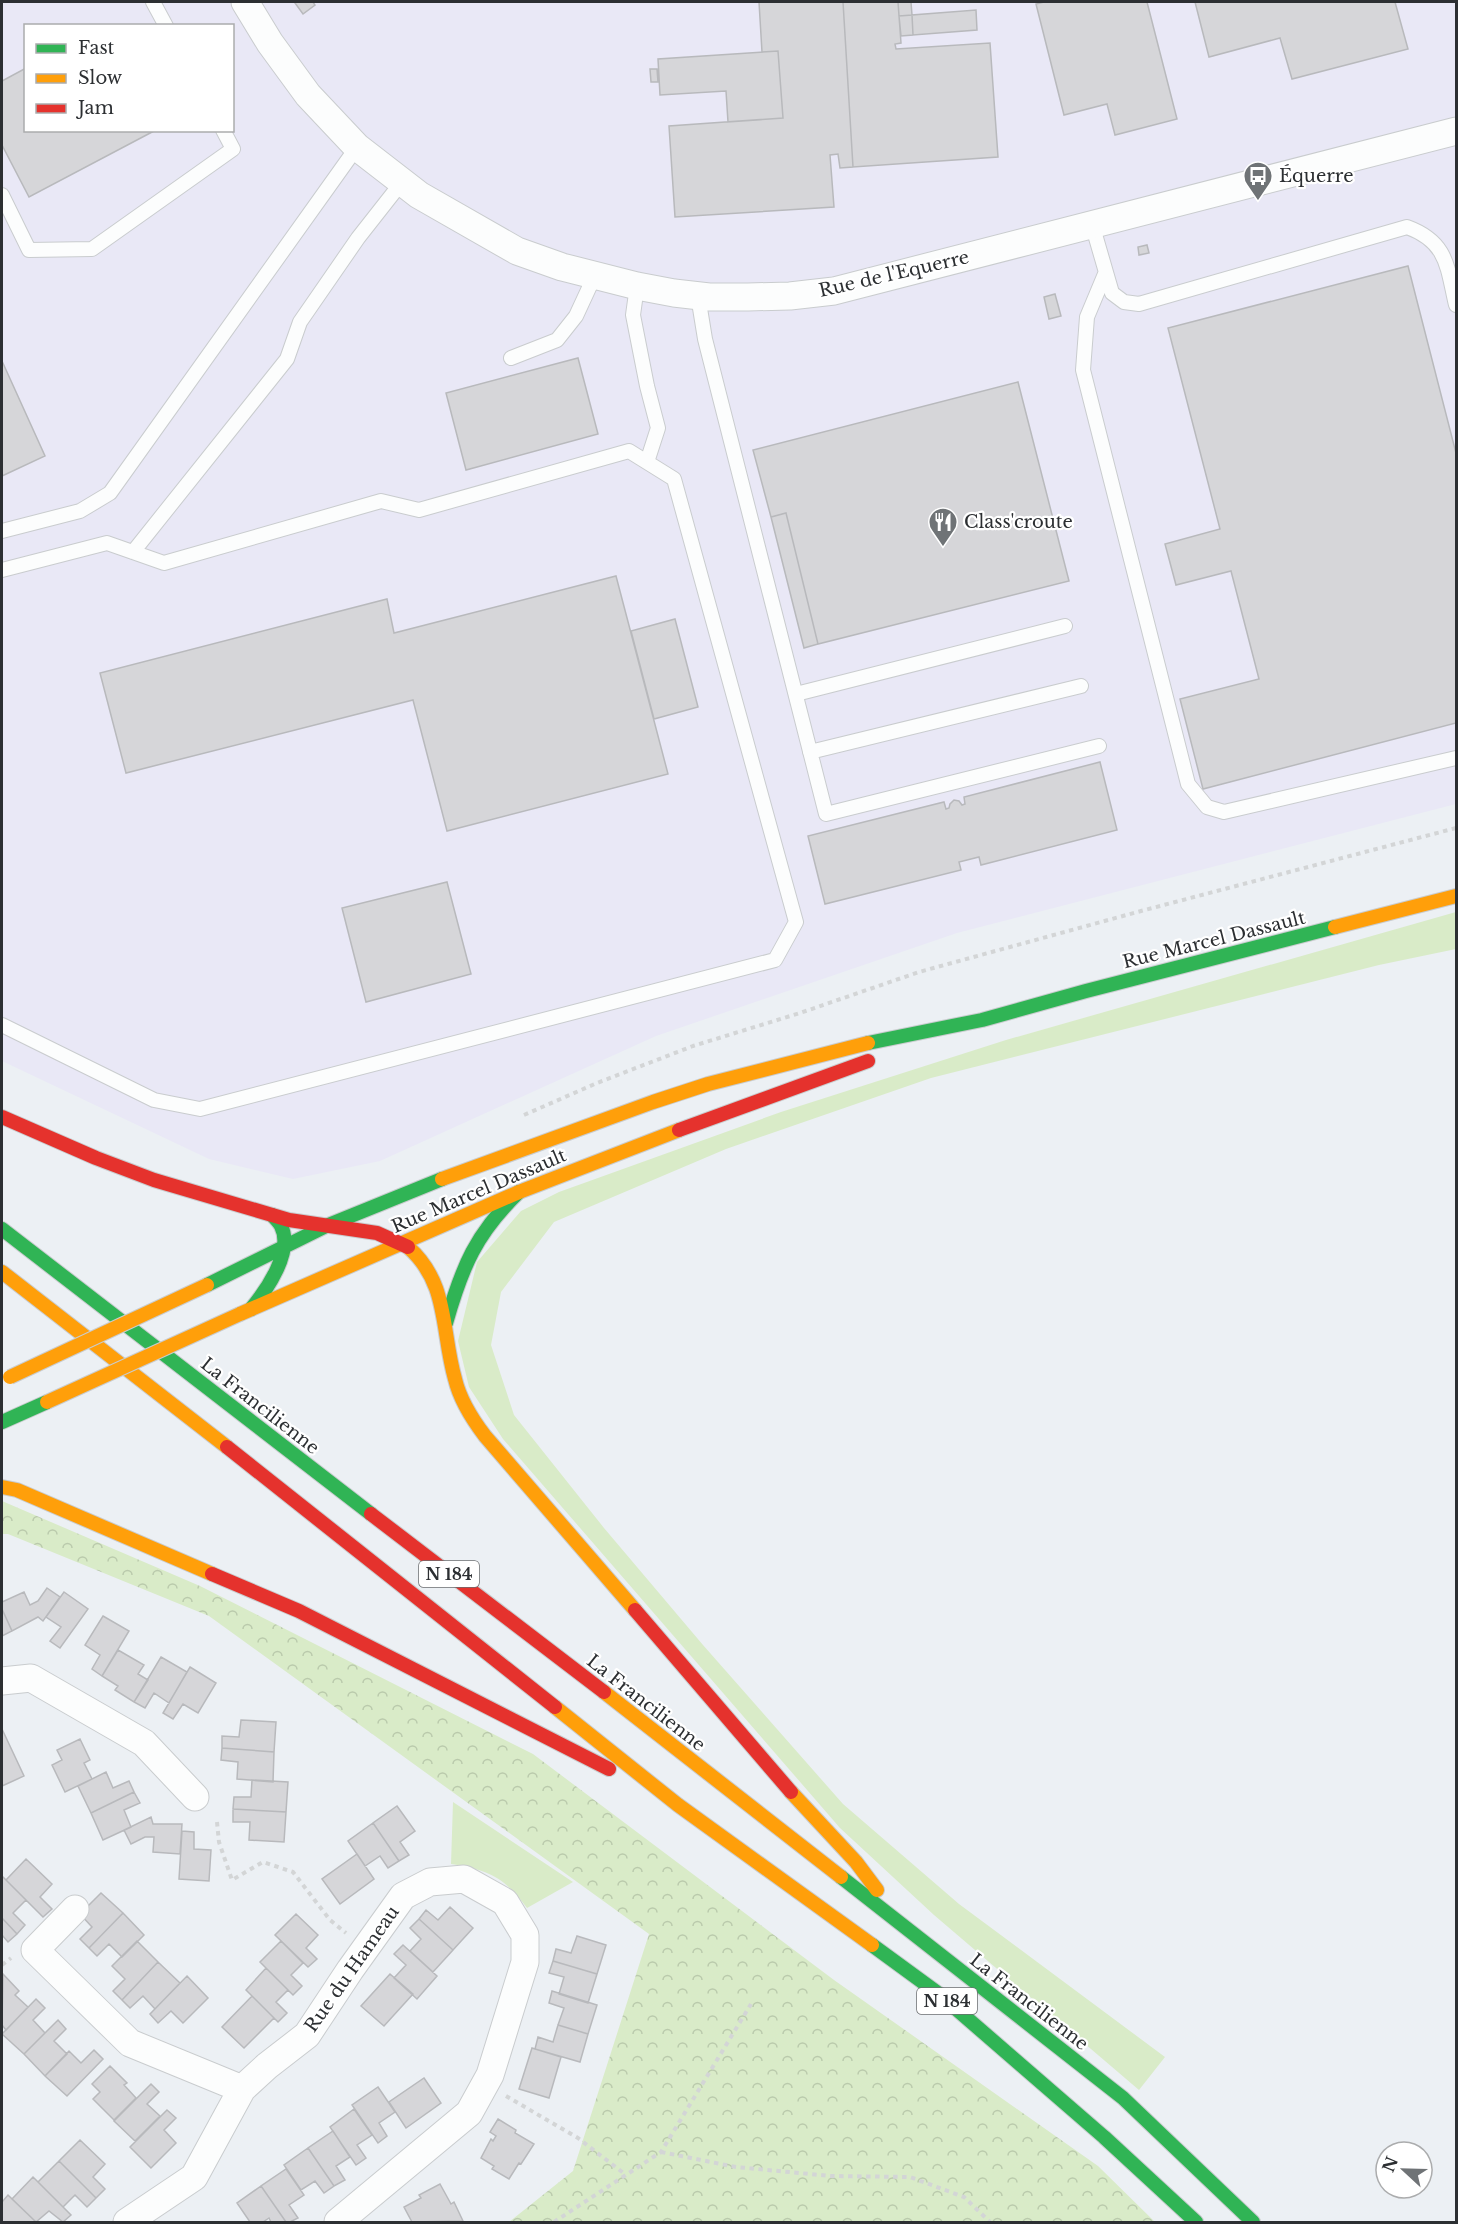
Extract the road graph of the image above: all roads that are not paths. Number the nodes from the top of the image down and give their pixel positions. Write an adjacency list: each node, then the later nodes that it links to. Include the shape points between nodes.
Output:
1 (153, 2): 3 (lane)
2 (245, 2): 6 (street, Rue de l'Equerre, via 308,95)
3 (165, 24)
4 (1456, 131): 9 (street, Rue de l'Equerre)
5 (224, 132): 8 (lane, via 233,149 92,249 29,250)
6 (357, 147): 7 (street, Rue de l'Equerre); 17 (lane, via 110,493 81,511)
7 (402, 182): 11 (street, Rue de l'Equerre, via 517,250); 18 (lane, via 300,322 287,359)
8 (2, 195)
9 (1092, 224): 10 (lane); 13 (street, Rue de l'Equerre, via 834,291 790,296)
10 (1106, 274): 14 (lane, via 1112,293 1124,302 1139,304 1407,227 1424,234 1443,254); 25 (lane, via 1088,317 1083,369 1188,784 1207,807 1224,812)
11 (595, 275): 12 (street, Rue de l'Equerre); 15 (lane, via 576,316 557,340)
12 (637, 286): 13 (street, Rue de l'Equerre); 16 (lane, via 633,315 658,428)
13 (698, 296): 22 (lane, via 705,339)
14 (1456, 305)
15 (511, 358)
16 (647, 462): 18 (lane, via 629,452 420,510 381,501 164,563); 28 (lane, via 674,479 796,922 775,960 200,1109 154,1100)
17 (2, 531)
18 (133, 552): 19 (lane, via 107,543)
19 (2, 570)
20 (1065, 626): 22 (lane)
21 (1081, 686): 24 (lane)
22 (796, 694): 24 (lane)
23 (1099, 746): 24 (lane, via 826,814)
24 (810, 752)
25 (1456, 758)
26 (1456, 896): 27 (main road, Rue Marcel Dassault)
27 (981, 1020): 30 (main road, Rue Marcel Dassault); 32 (main road, Rue Marcel Dassault, via 848,1047 697,1087 473,1167)
28 (2, 1025)
29 (2, 1117): 31 (main road, via 128,1171)
30 (519, 1192): 34 (main road, Rue Marcel Dassault); 38 (main road, via 476,1240)
31 (272, 1215): 32 (main road); 35 (main road, via 283,1230)
32 (326, 1226): 34 (main road, via 362,1229); 35 (main road, Rue Marcel Dassault)
33 (2, 1229): 48 (main road, La Francilienne / N 184)
34 (403, 1244): 37 (main road, Rue Marcel Dassault); 38 (main road, via 430,1272)
35 (283, 1247): 37 (main road, via 268,1287); 39 (main road, Rue Marcel Dassault, bridge)
36 (2, 1272): 46 (main road, N 184)
37 (246, 1311): 40 (main road, Rue Marcel Dassault, bridge)
38 (446, 1323): 48 (main road, via 449,1353 462,1400 485,1436 793,1795 867,1875)
39 (6, 1379)
40 (2, 1422)
41 (2, 1476): 43 (main road)
42 (2, 1487): 43 (main road)
43 (17, 1490): 46 (main road, via 299,1611)
44 (2, 1680): 45 (street, via 31,1678 144,1743)
45 (195, 1797)
46 (678, 1805): 52 (main road, N 184, via 939,1994 1104,2137)
47 (75, 1909): 49 (street, via 35,1950 130,2043)
48 (894, 1920): 53 (main road, La Francilienne / N 184, via 1123,2098)
49 (242, 2089): 50 (street, Rue du Hameau, via 194,2177); 51 (street, Rue du Hameau, via 307,2035 403,1896 429,1882 465,1879 504,1902 525,1935 525,1962 490,2075 469,2113)
50 (127, 2223)
51 (338, 2223)
52 (1196, 2223)
53 (1253, 2223)

